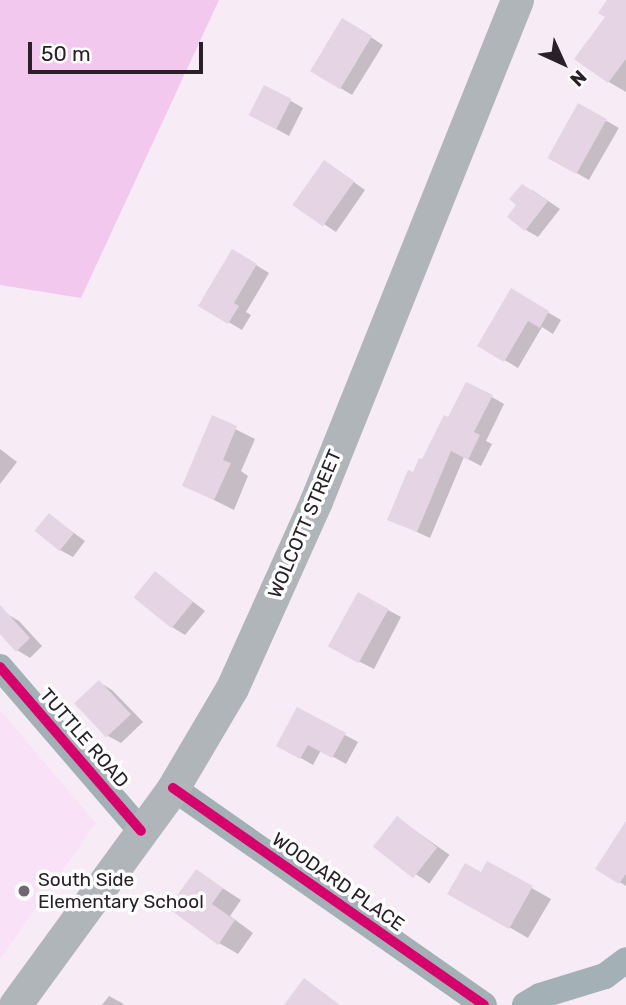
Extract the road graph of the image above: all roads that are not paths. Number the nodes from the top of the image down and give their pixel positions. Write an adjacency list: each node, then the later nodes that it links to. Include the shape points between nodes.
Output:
1 (517, 0): 3 (main road, WOLCOTT STREET, via 284,577 232,688)
2 (0, 667): 4 (street, TUTTLE ROAD)
3 (173, 788): 4 (main road, WOLCOTT STREET); 7 (street, WOODARD PLACE)
4 (141, 831): 6 (main road, WOLCOTT STREET)
5 (626, 960): 8 (street, via 604,976)
6 (15, 1005)
7 (484, 1005)
8 (524, 1005)

